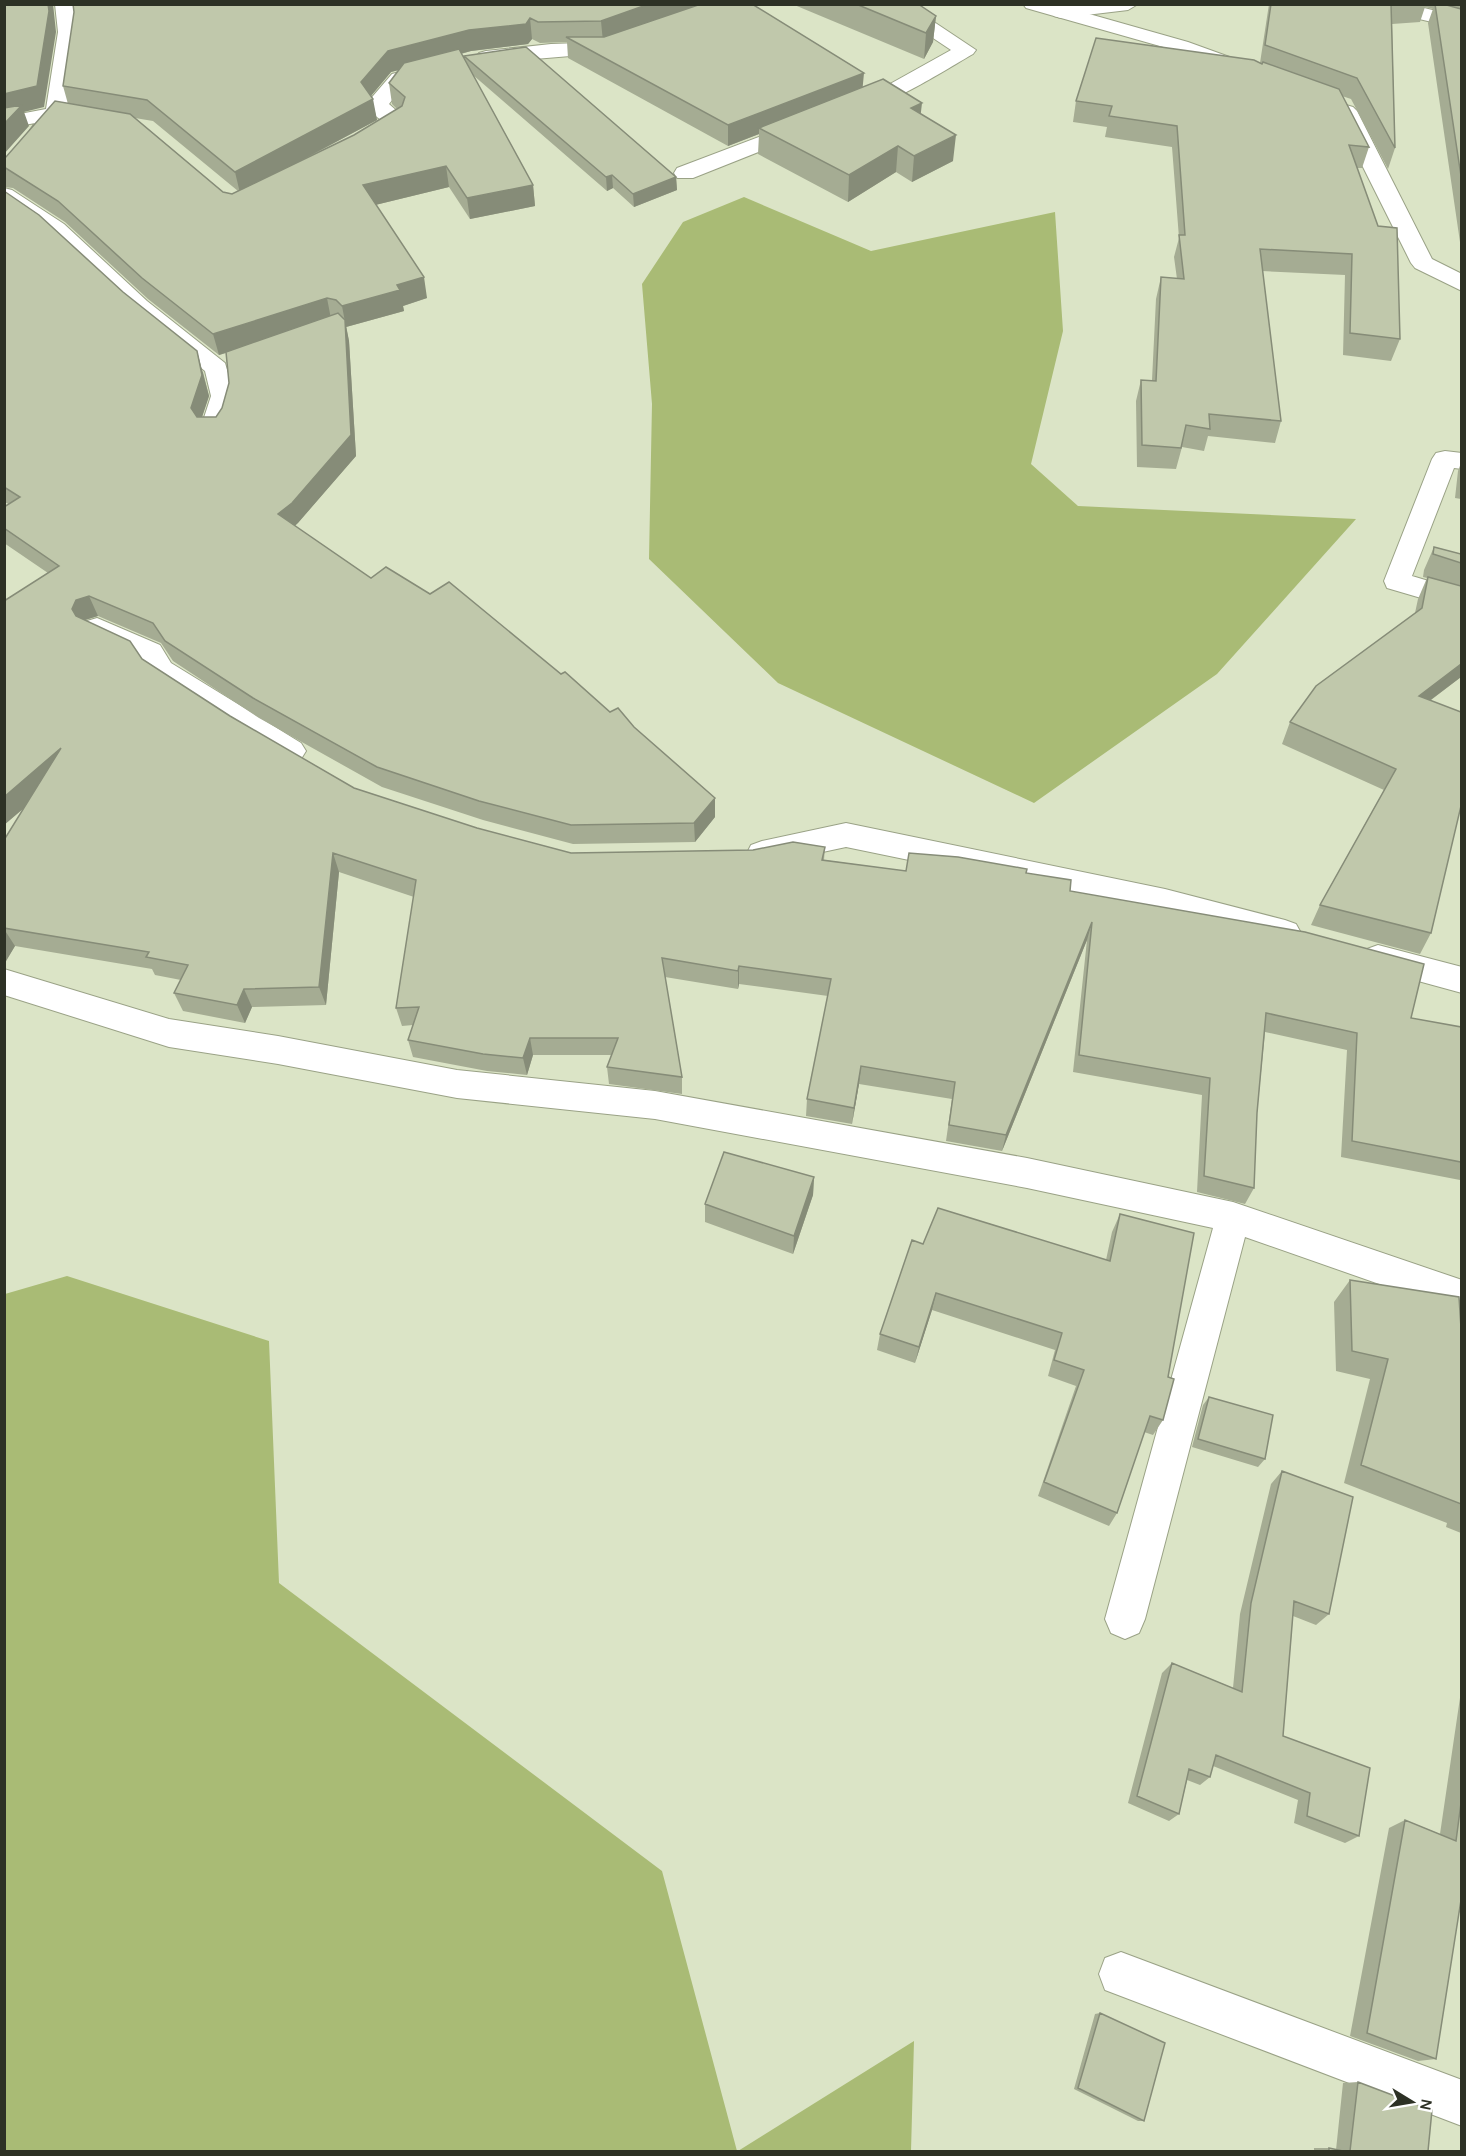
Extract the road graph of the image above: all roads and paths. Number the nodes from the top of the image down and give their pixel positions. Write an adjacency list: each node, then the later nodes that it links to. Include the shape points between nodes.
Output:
1 (65, 4): 13 (street, via 69,32)
2 (892, 4): 18 (street, via 966,50 888,93)
3 (1033, 4): 6 (street)
4 (1128, 4): 6 (street)
5 (1379, 4): 7 (street)
6 (1061, 12): 11 (street, via 1181,46)
7 (1461, 23)
8 (627, 42): 9 (street, via 605,50 551,50)
9 (468, 60)
10 (445, 66): 17 (street, via 399,78 378,103 380,110 396,120)
11 (1257, 74)
12 (1333, 101): 20 (street, via 1343,105 1423,263)
13 (56, 113): 14 (street); 15 (street); 16 (street)
14 (111, 122)
15 (4, 123)
16 (26, 147)
17 (349, 149)
18 (685, 173)
19 (4, 195): 21 (street, via 56,229 139,306 226,364 223,396)
20 (1461, 284)
21 (213, 430)
22 (1461, 461): 23 (street, via 1445,459 1396,581)
23 (1461, 601)
24 (97, 628): 25 (street, via 150,652 160,670)
25 (320, 768)
26 (729, 856): 27 (street, via 753,855 846,835 1165,901)
27 (1313, 940)
28 (1347, 949): 29 (street)
29 (1461, 980)
30 (4, 982): 31 (street, via 169,1033 458,1084 655,1106 1027,1173)
31 (1233, 1217): 32 (street); 33 (street)
32 (1461, 1297)
33 (1125, 1619)
34 (1121, 1974): 35 (street)
35 (1461, 2103)

